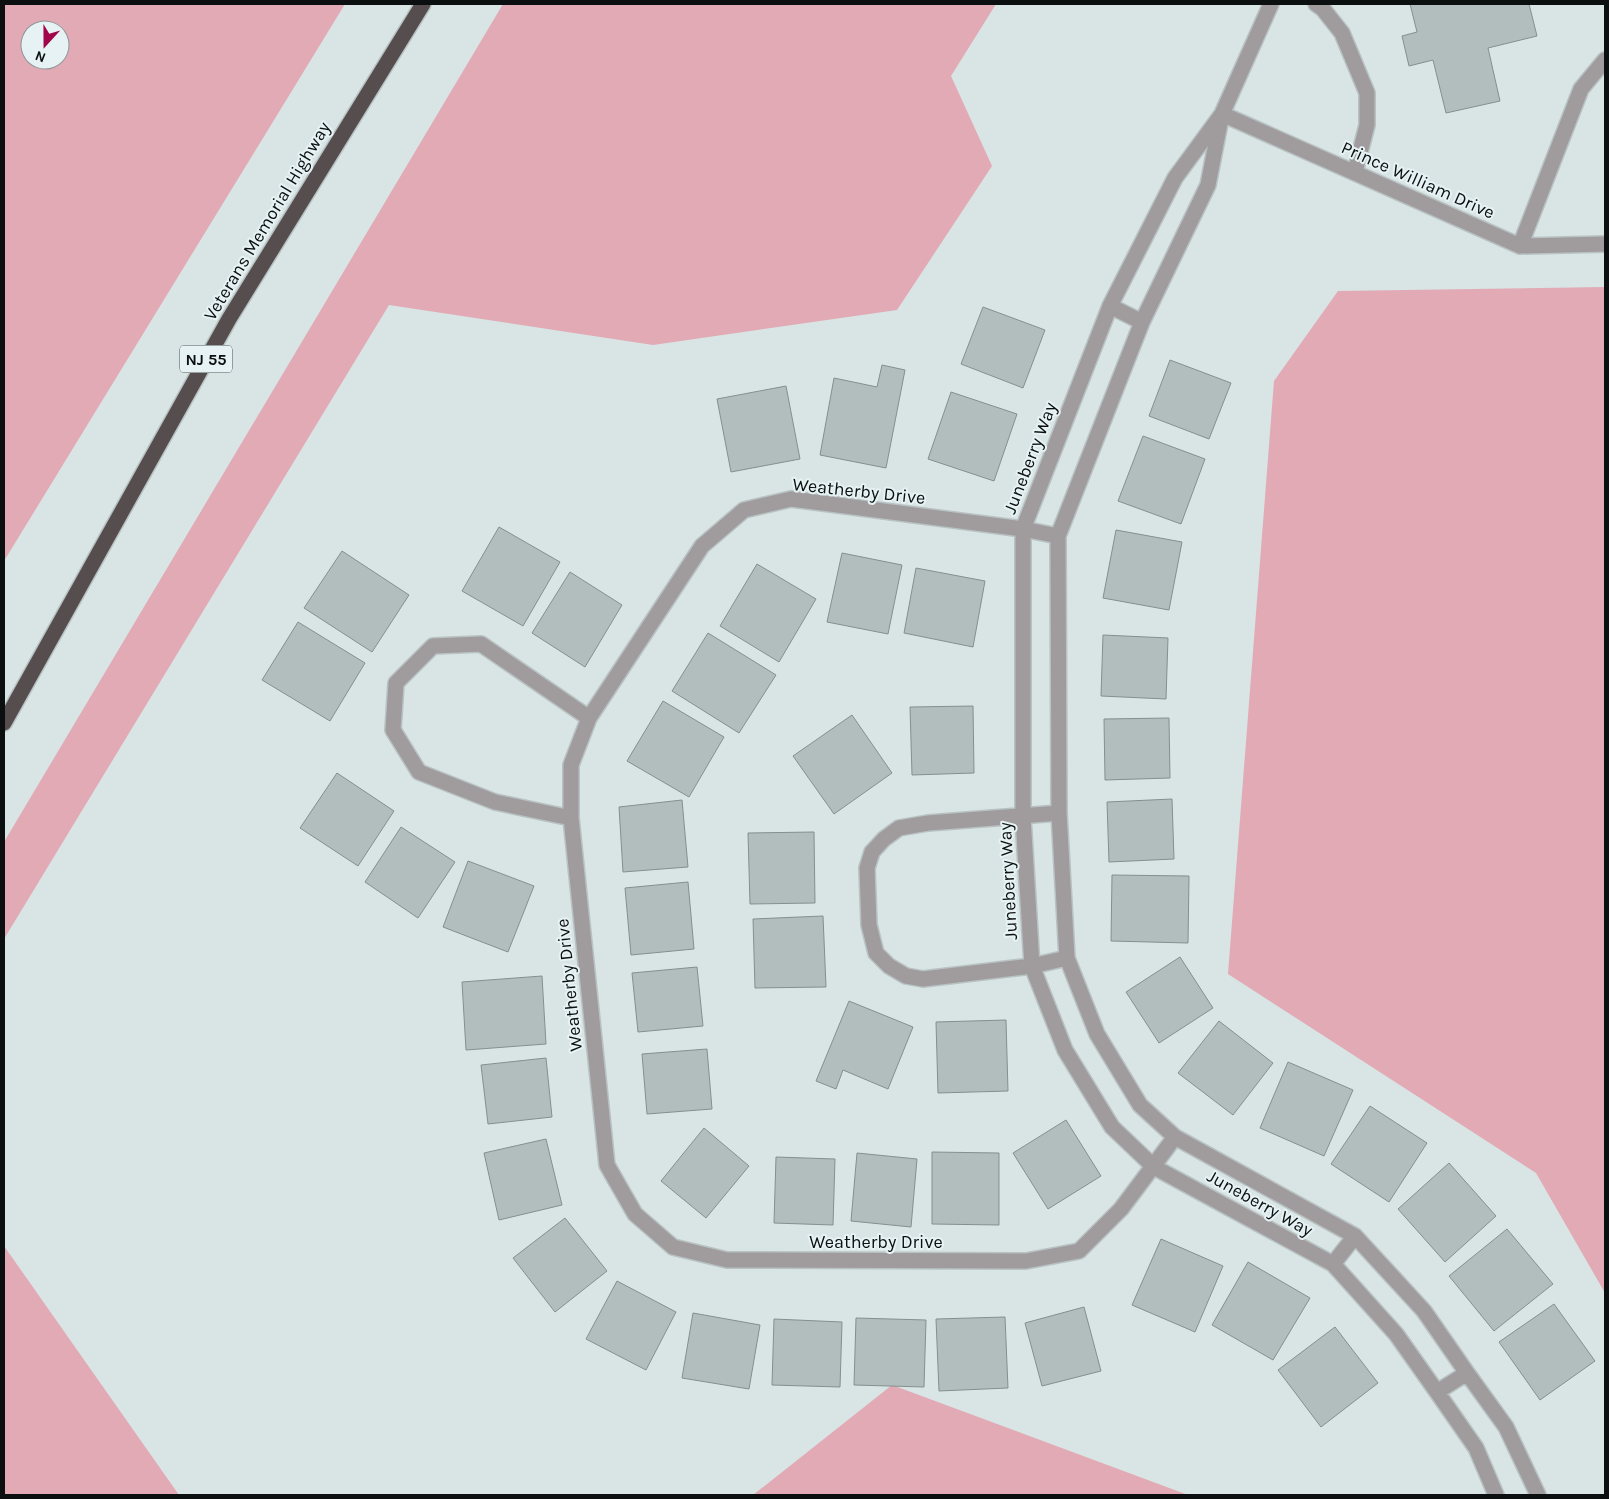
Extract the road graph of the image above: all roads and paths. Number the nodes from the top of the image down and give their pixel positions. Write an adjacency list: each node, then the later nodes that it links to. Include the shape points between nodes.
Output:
1 (423, 4): 14 (highway, Veterans Memorial Highway / NJ 55, via 228,319)
2 (1271, 4): 5 (street, Juneberry Way)
3 (1316, 4): 6 (street, via 1342,33 1367,93 1367,125)
4 (1605, 60): 8 (street, via 1581,89)
5 (1222, 114): 6 (street, Prince William Drive); 9 (street, Juneberry Way, via 1175,178); 10 (street, Juneberry Way, via 1208,185)
6 (1355, 172): 8 (street, Prince William Drive)
7 (1605, 244): 8 (street, Prince William Drive)
8 (1520, 246)
9 (1110, 306): 10 (street); 11 (street, Juneberry Way)
10 (1142, 322): 12 (street, Juneberry Way)
11 (1023, 529): 12 (street, Weatherby Drive); 13 (street, Weatherby Drive, via 791,499 744,510 702,546); 16 (street, Juneberry Way)
12 (1058, 536): 15 (street, Juneberry Way)
13 (589, 718): 17 (street, Weatherby Drive, via 571,766); 17 (street, via 481,644 433,646 396,682 393,730 419,772 496,802)
14 (4, 723)
15 (1059, 813): 16 (street); 18 (street, Juneberry Way)
16 (1023, 817): 19 (street, Juneberry Way); 19 (street, via 899,828 872,852 867,868 870,925 876,953 888,966 906,976 923,979)
17 (571, 818): 21 (street, Weatherby Drive, via 606,1165 634,1214 673,1247 727,1260 1026,1261 1079,1251 1121,1208)
18 (1067, 958): 19 (street); 20 (street, Juneberry Way, via 1097,1034 1140,1105)
19 (1032, 966): 21 (street, Juneberry Way, via 1065,1050 1112,1127)
20 (1175, 1137): 21 (street, Weatherby Drive); 22 (street, Juneberry Way)
21 (1154, 1167): 23 (street, Juneberry Way)
22 (1356, 1236): 23 (street); 24 (street, Juneberry Way, via 1424,1311)
23 (1333, 1264): 25 (street, Juneberry Way, via 1396,1334)
24 (1467, 1373): 25 (street); 27 (street, Juneberry Way, via 1506,1428)
25 (1437, 1392): 26 (street, Juneberry Way, via 1476,1448)
26 (1496, 1495)
27 (1538, 1495)

